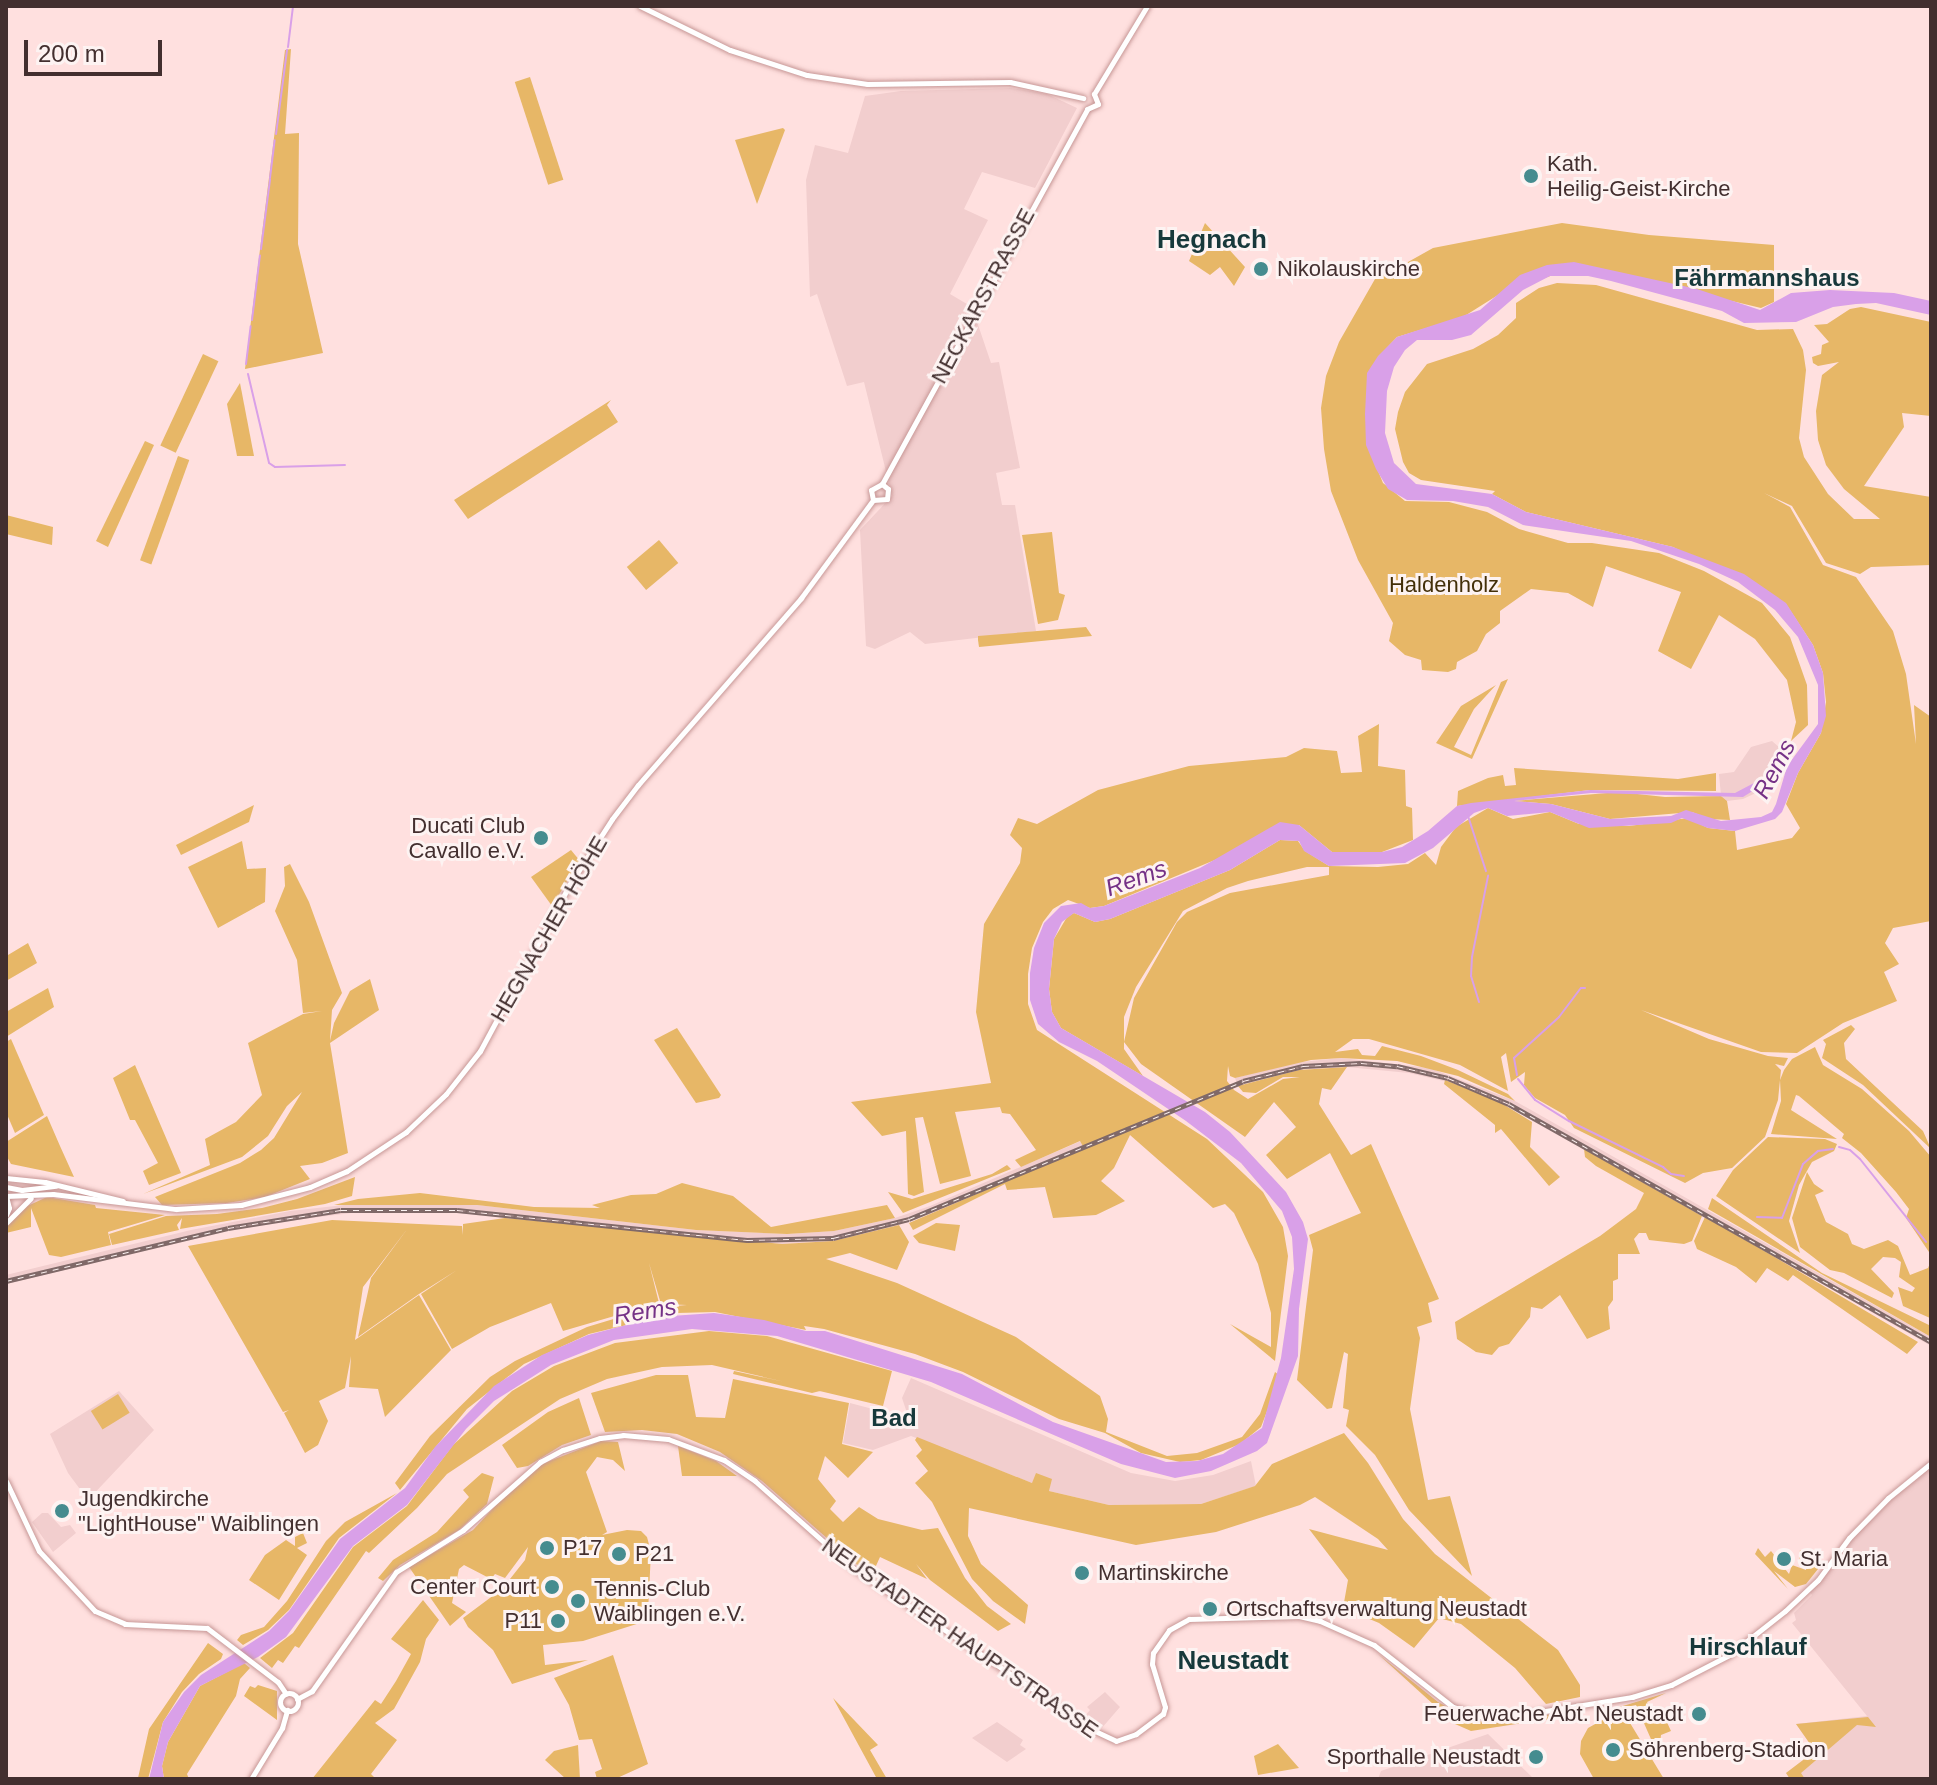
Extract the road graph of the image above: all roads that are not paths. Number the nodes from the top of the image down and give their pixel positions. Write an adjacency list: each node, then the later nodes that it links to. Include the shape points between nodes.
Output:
1 (640, 6): 4 (main road, via 730,50 807,75 867,84 1010,82)
2 (1147, 6): 3 (main road)
3 (1094, 94): 4 (main road); 5 (main road, NECKARSTRASSE, via 1098,104)
4 (1083, 98): 5 (main road)
5 (1087, 109): 6 (main road, NECKARSTRASSE)
6 (882, 484): 7 (main road, via 871,490); 7 (main road, via 888,489 887,499)
7 (873, 500): 14 (main road, HEGNACHER HÖHE, via 792,609 612,819 570,884 480,1051 428,1113 347,1171 276,1198 197,1209)
8 (6, 1178): 9 (main road, HEGNACHER HÖHE)
9 (61, 1186): 10 (main road, HEGNACHER HÖHE); 14 (main road, HEGNACHER HÖHE)
10 (6, 1187)
11 (6, 1196): 12 (main road, HEGNACHER HÖHE); 13 (main road); 15 (main road)
12 (33, 1197): 13 (main road); 14 (main road, HEGNACHER HÖHE, via 53,1194)
13 (24, 1203): 16 (main road)
14 (135, 1204)
15 (6, 1215)
16 (6, 1223)
17 (1931, 1463): 20 (main road, NEUSTADTER HAUPTSTRASSE, via 1868,1518 1818,1580 1780,1615 1729,1655 1665,1688 1483,1717 1453,1707 1374,1645 1320,1621 1289,1615 1189,1619 1169,1630 1153,1653 1163,1714 1116,1741 854,1569 724,1460 683,1442 623,1435 587,1441 548,1457 463,1530 401,1567 312,1691)
18 (6, 1481): 19 (main road, via 39,1551 95,1611 125,1624 207,1628)
19 (286, 1694): 20 (main road); 21 (main road, via 280,1703)
20 (297, 1699): 21 (main road, via 295,1708)
21 (287, 1710): 22 (main road)
22 (251, 1779)

